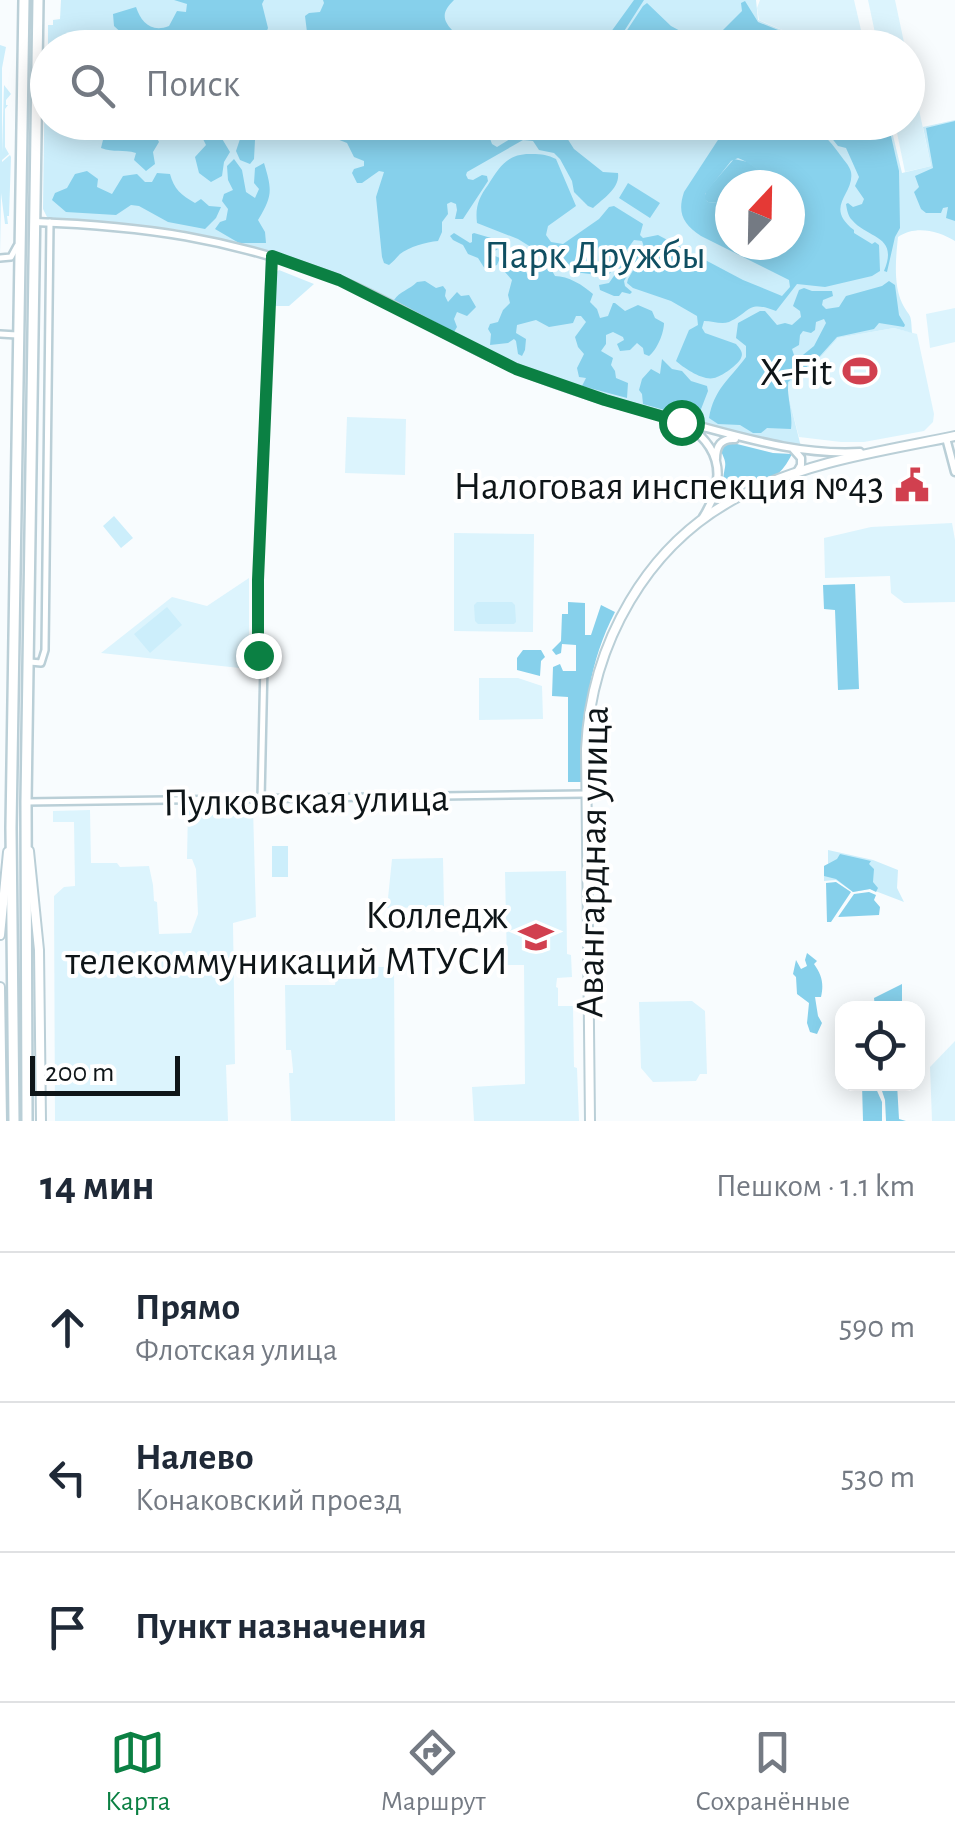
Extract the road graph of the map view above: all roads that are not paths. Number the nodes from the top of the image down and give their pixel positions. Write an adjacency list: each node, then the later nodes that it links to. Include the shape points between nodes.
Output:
1 (24, 0): 7 (main road)
2 (38, 0): 3 (main road)
3 (38, 30)
4 (36, 140): 5 (main road)
5 (35, 222): 6 (street); 23 (main road)
6 (50, 222): 8 (street, via 165,231); 23 (street, via 44,650 41,663)
7 (21, 234): 9 (street, via 13,255); 11 (main road)
8 (272, 256): 12 (street, via 339,280 516,369); 25 (street, via 258,580)
9 (0, 258)
10 (0, 334): 11 (street)
11 (20, 335): 27 (main road)
12 (681, 422): 14 (street); 17 (street, via 705,439)
13 (950, 437): 16 (main road, Авангардная улица); 18 (street)
14 (746, 439): 15 (street); 17 (street, via 724,440)
15 (792, 449): 16 (street); 19 (street, via 802,462)
16 (871, 451): 19 (main road, Авангардная улица)
17 (716, 460): 20 (street, Авангардная улица)
18 (955, 472)
19 (795, 474): 21 (main road, Авангардная улица)
20 (718, 475): 21 (street, via 726,492); 22 (street, Авангардная улица)
21 (741, 495): 22 (main road, Авангардная улица)
22 (702, 518): 24 (main road, Авангардная улица, via 652,568 608,642 589,710)
23 (29, 662): 26 (main road)
24 (586, 794): 25 (street, Пулковская улица); 35 (main road, Авангардная улица)
25 (261, 799): 26 (street, Пулковская улица)
26 (26, 802): 28 (main road)
27 (11, 828): 29 (main road); 32 (main road)
28 (26, 828): 33 (main road); 34 (main road, via 39,950)
29 (0, 935)
30 (0, 987): 31 (main road)
31 (2, 1121)
32 (14, 1121)
33 (26, 1121)
34 (41, 1121)
35 (590, 1121)

